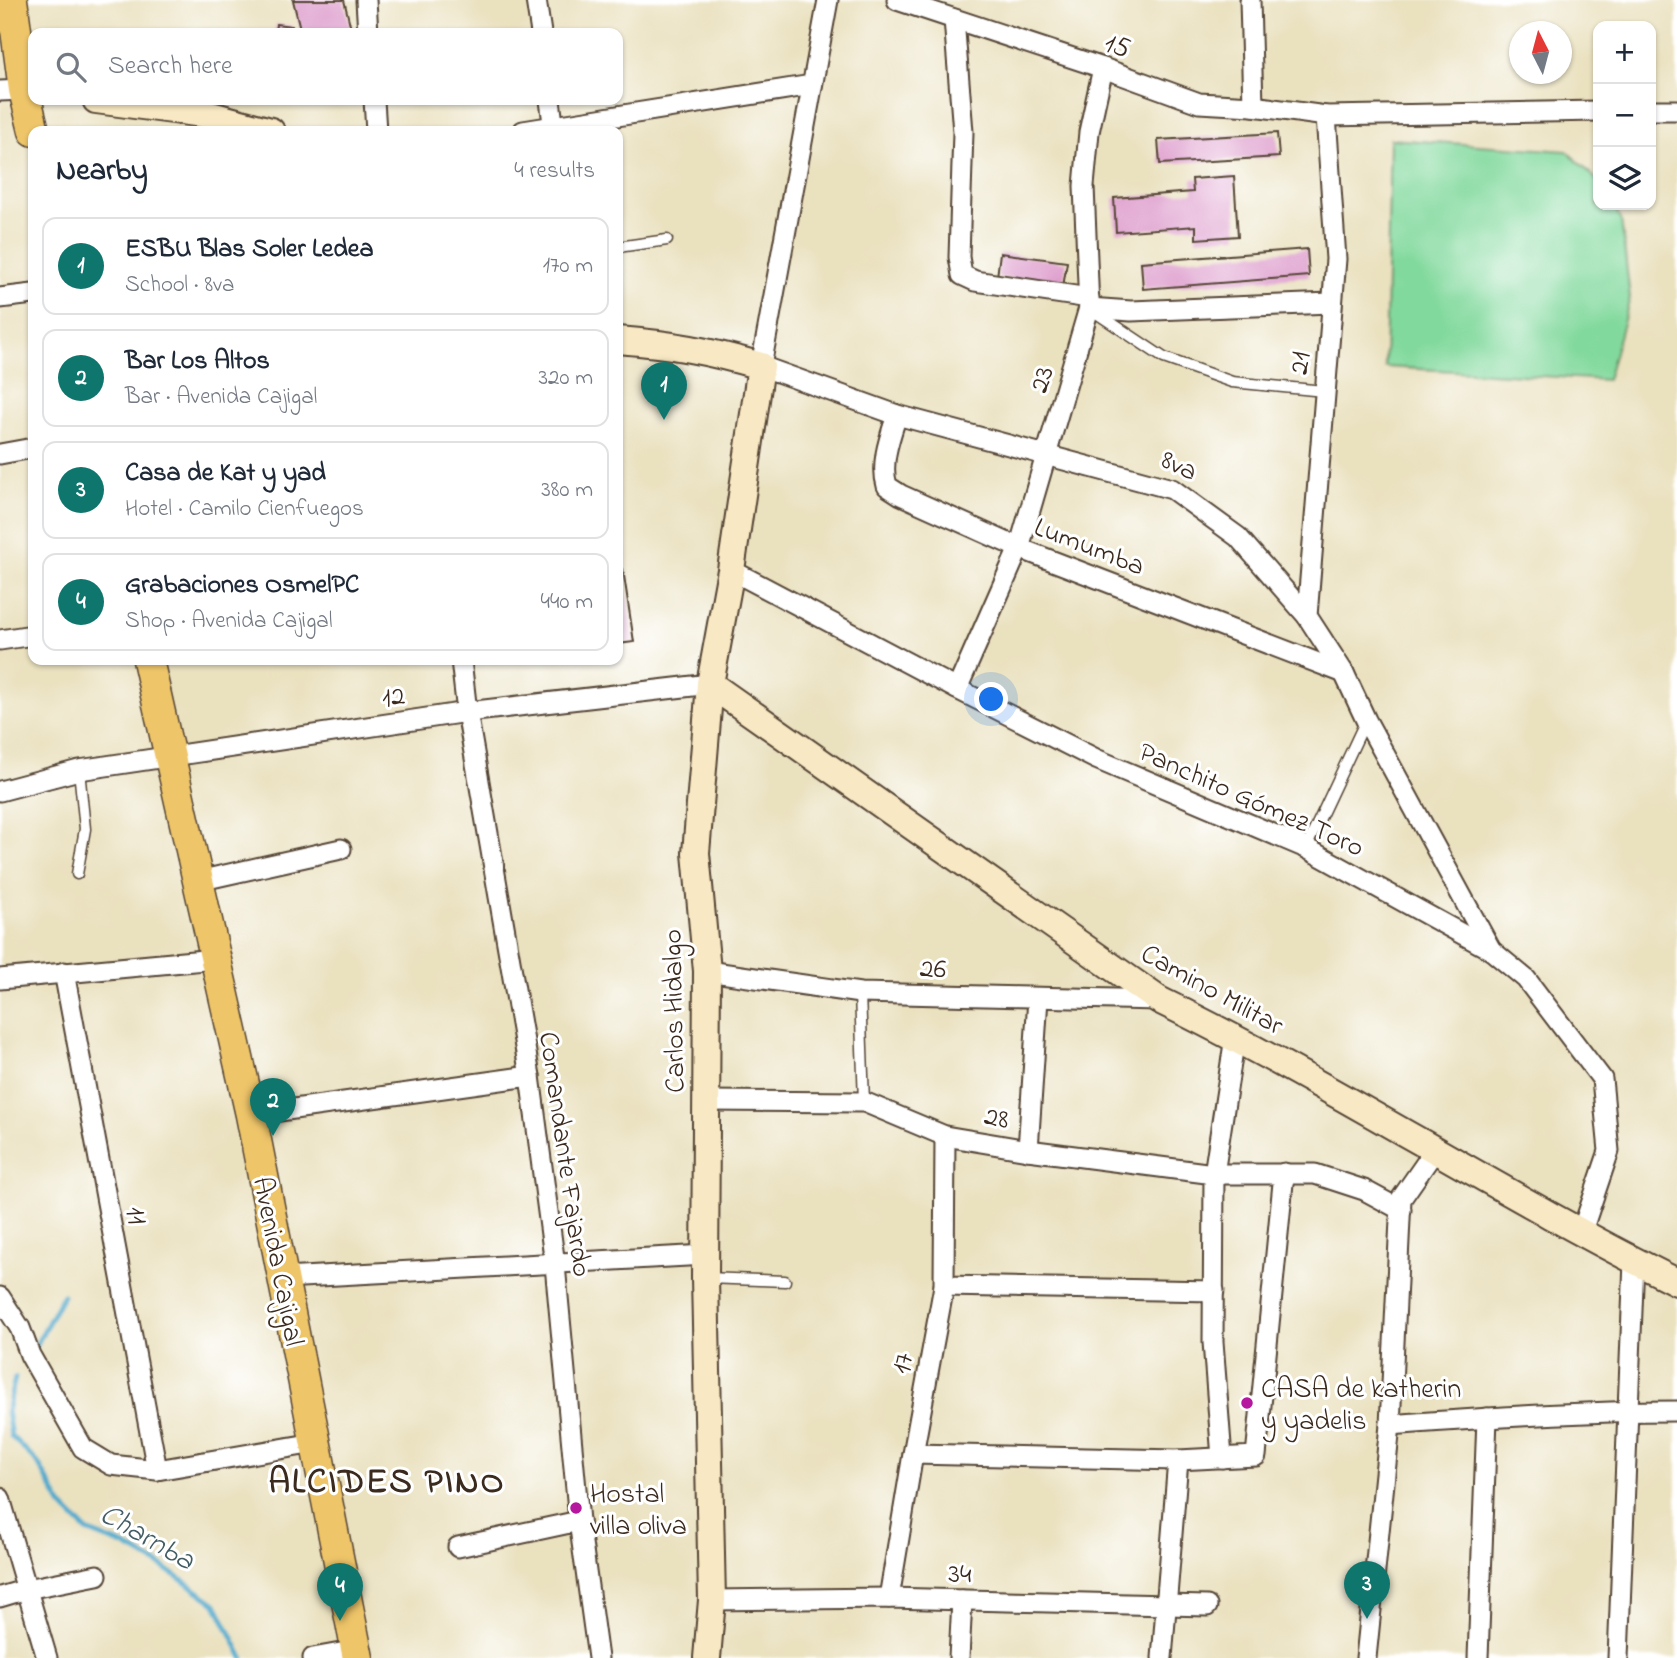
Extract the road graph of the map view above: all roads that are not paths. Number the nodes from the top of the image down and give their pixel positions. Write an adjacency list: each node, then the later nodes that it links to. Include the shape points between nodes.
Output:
1 (12, 0): 12 (main road)
2 (366, 0): 8 (street)
3 (536, 0): 9 (street)
4 (828, 0): 11 (street)
5 (897, 0): 7 (street, 15)
6 (1250, 0): 16 (street)
7 (954, 19): 10 (street, 15); 30 (street, via 963,132 962,275)
8 (368, 28)
9 (540, 28)
10 (1104, 68): 16 (street, 15, via 1199,103); 30 (street, 23, via 1089,132 1084,186)
11 (812, 85): 25 (street); 33 (street)
12 (19, 91): 21 (main road)
13 (134, 105): 22 (main road, via 211,115)
14 (373, 105): 23 (street)
15 (551, 105): 24 (street)
16 (1253, 106): 20 (street, 15)
17 (1656, 110): 18 (street)
18 (1677, 110)
19 (1593, 111): 20 (street, 15)
20 (1326, 116): 31 (street, 21, via 1336,259)
21 (32, 126)
22 (252, 126)
23 (376, 126)
24 (553, 126)
25 (565, 126)
26 (667, 240): 27 (lane)
27 (623, 246)
28 (28, 295): 29 (street)
29 (0, 298)
30 (1089, 303): 31 (street, via 1131,311); 34 (lane, via 1164,358 1232,382); 38 (street, 23)
31 (1331, 303): 34 (street, 21)
32 (623, 340): 33 (main road, 8va, via 710,351)
33 (761, 366): 35 (street, 8va); 40 (main road, Carlos Hidalgo)
34 (1324, 391): 41 (street, 21)
35 (897, 415): 38 (street, 8va); 39 (street, Lumumba, via 888,441 887,486)
36 (28, 449): 37 (street)
37 (0, 454)
38 (1047, 454): 39 (street, 23); 41 (street, 8va, via 1171,489 1238,537)
39 (1020, 548): 46 (street, Lumumba); 48 (street, 23)
40 (732, 570): 47 (main road, Carlos Hidalgo); 48 (street, Panchito Gómez Toro)
41 (1307, 615): 46 (street, 8va)
42 (28, 636): 43 (street)
43 (0, 640)
44 (149, 665): 51 (main road, Avenida Cajigal)
45 (462, 665): 49 (street, Comandante Fajardo)
46 (1344, 673): 50 (street, 8va)
47 (710, 684): 49 (street, 12); 60 (main road, Carlos Hidalgo, via 696,853); 65 (main road, Camino Militar)
48 (957, 690): 54 (street, Panchito Gómez Toro, via 1096,759)
49 (467, 712): 51 (street, 12); 67 (street, Comandante Fajardo)
50 (1366, 720): 54 (lane); 58 (street, 8va)
51 (168, 757): 52 (street, 12); 57 (main road, Avenida Cajigal)
52 (79, 770): 53 (street, 12); 56 (lane, via 85,829)
53 (0, 791)
54 (1307, 848): 58 (street, Panchito Gómez Toro)
55 (341, 849): 57 (street)
56 (77, 874)
57 (198, 881): 59 (main road, Avenida Cajigal)
58 (1491, 950): 77 (street, Panchito Gómez Toro, via 1527,979 1602,1079 1609,1151)
59 (215, 959): 61 (street); 70 (main road, Avenida Cajigal)
60 (707, 971): 63 (street, 26); 68 (main road, Carlos Hidalgo)
61 (64, 972): 62 (street); 95 (street, 11)
62 (0, 979)
63 (860, 993): 64 (street, 26); 69 (lane)
64 (1038, 998): 65 (street, 26); 72 (street)
65 (1158, 1000): 66 (main road, Camino Militar)
66 (1235, 1037): 73 (main road, Camino Militar); 75 (street)
67 (530, 1076): 70 (street); 79 (street, Comandante Fajardo)
68 (706, 1101): 69 (street, 28); 80 (main road, Carlos Hidalgo)
69 (864, 1102): 71 (street, 28)
70 (251, 1115): 81 (main road, Avenida Cajigal)
71 (945, 1136): 72 (street, 28); 84 (street, 17)
72 (1028, 1150): 75 (street, 28)
73 (1436, 1150): 76 (street, via 1401,1199); 77 (main road, Camino Militar)
74 (1284, 1173): 75 (street, 28); 76 (street, 28, via 1315,1174 1364,1190); 93 (street, via 1256,1456)
75 (1214, 1174): 85 (street)
76 (1401, 1210): 90 (street)
77 (1581, 1234): 78 (main road, Camino Militar)
78 (1634, 1261): 83 (main road, Camino Militar); 87 (street)
79 (555, 1265): 80 (street); 81 (street); 97 (street, Comandante Fajardo)
80 (706, 1266): 82 (lane); 103 (main road, Carlos Hidalgo)
81 (283, 1278): 91 (main road, Avenida Cajigal)
82 (785, 1281)
83 (1677, 1282)
84 (944, 1286): 85 (street); 92 (street, 17)
85 (1214, 1291): 93 (street)
86 (0, 1297): 95 (street, via 83,1448 111,1465)
87 (1628, 1411): 88 (street); 89 (street); 116 (street)
88 (1677, 1411)
89 (1487, 1418): 90 (street); 115 (street)
90 (1391, 1425): 114 (street)
91 (315, 1443): 95 (street); 107 (main road, Avenida Cajigal)
92 (913, 1454): 94 (street); 102 (street, 17)
93 (1222, 1458): 94 (street)
94 (1178, 1460): 105 (street)
95 (157, 1469)
96 (0, 1498): 100 (street)
97 (579, 1521): 98 (street); 110 (street, Comandante Fajardo)
98 (458, 1547)
99 (97, 1575): 100 (street)
100 (27, 1589): 101 (street); 108 (street)
101 (0, 1597)
102 (889, 1598): 103 (street, 34); 104 (street, 34)
103 (712, 1600): 111 (main road, Carlos Hidalgo)
104 (962, 1600): 105 (street, 34); 112 (street)
105 (1166, 1605): 106 (street, 34); 113 (street)
106 (1207, 1606)
107 (358, 1654): 109 (street)
108 (47, 1658)
109 (313, 1658)
110 (598, 1658)
111 (707, 1658)
112 (959, 1658)
113 (1162, 1658)
114 (1366, 1658)
115 (1478, 1658)
116 (1618, 1658)

